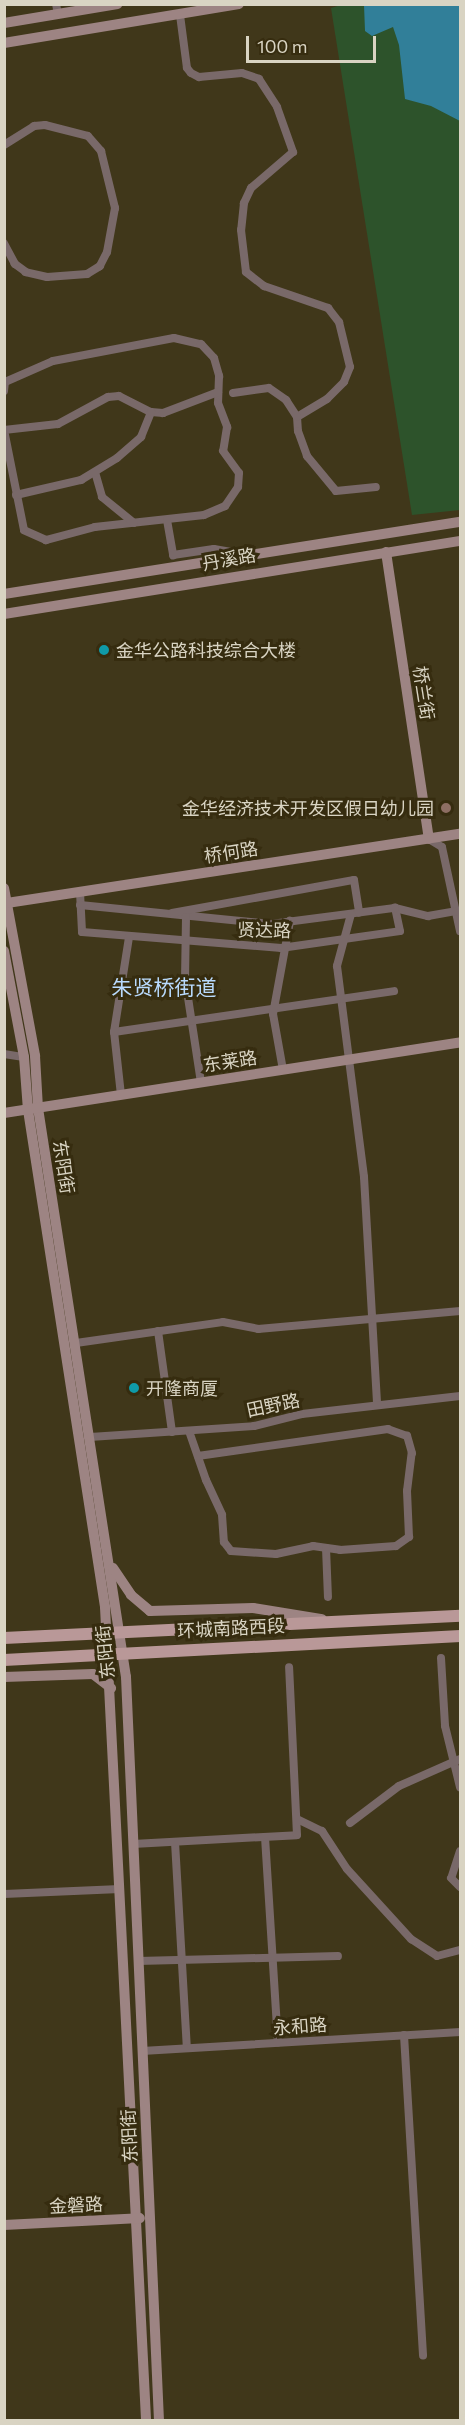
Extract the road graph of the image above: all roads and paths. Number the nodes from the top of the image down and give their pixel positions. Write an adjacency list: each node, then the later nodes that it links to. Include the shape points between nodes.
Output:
1 (117, 4): 3 (main road)
2 (239, 4): 4 (main road)
3 (57, 9): 5 (main road)
4 (180, 15): 6 (main road); 13 (street, via 191,73 198,77 235,72 259,79 277,107 293,152 251,188 244,202 241,230 246,272 264,286 328,308 343,332 350,367 344,381 327,399)
5 (4, 23)
6 (4, 43)
7 (4, 145): 8 (street, via 34,126 45,124 88,136 101,151 115,208 107,252 100,267 87,274 47,278 26,272 15,264)
8 (4, 243)
9 (4, 391): 10 (street, via 5,382 53,361 174,338 201,344 214,358)
10 (218, 392): 12 (street, via 192,405); 18 (street, via 226,427 223,451 239,473 238,487 225,507 204,515)
11 (233, 393): 13 (street, via 269,388 286,400)
12 (151, 412): 14 (street, via 119,396 108,397 58,424); 15 (street, via 141,437)
13 (297, 417): 16 (street, via 307,456 336,491)
14 (4, 430): 17 (street)
15 (95, 471): 17 (street, via 81,480); 20 (street, via 102,497)
16 (376, 487)
17 (16, 495): 20 (street, via 24,530 46,540 95,527)
18 (167, 520): 20 (street); 23 (street, via 173,555 214,549)
19 (460, 522): 23 (main road, 丹溪路)
20 (135, 523)
21 (460, 541): 22 (main road, 丹溪路)
22 (386, 552): 25 (main road, 丹溪路); 27 (main road, 桥兰街)
23 (245, 555): 24 (main road, 丹溪路)
24 (4, 594)
25 (4, 614)
26 (460, 834): 27 (main road, 桥何路)
27 (429, 839): 29 (main road, 桥何路); 33 (street, via 441,847)
28 (4, 888): 30 (main road, 东阳街)
29 (80, 892): 30 (main road, 桥何路); 31 (street, 贤达路)
30 (7, 903): 57 (main road, 东阳街, via 35,1056)
31 (80, 905): 35 (street); 39 (street, 贤达路, via 82,932)
32 (395, 908): 33 (street, via 428,916); 34 (street); 40 (street, 贤达路, via 400,931)
33 (456, 910): 38 (street)
34 (355, 913): 35 (street, via 354,880); 37 (street); 40 (street)
35 (162, 915): 36 (street)
36 (186, 917): 37 (street, via 271,924); 41 (street)
37 (290, 921): 42 (street)
38 (460, 931)
39 (129, 937): 41 (street, 贤达路); 48 (street)
40 (344, 939): 42 (street, 贤达路); 45 (street, via 337,966)
41 (186, 941): 42 (street, 贤达路); 47 (street)
42 (286, 947): 46 (street)
43 (4, 951): 51 (main road, 东阳街)
44 (394, 991): 45 (street)
45 (340, 998): 46 (street); 53 (street)
46 (274, 1008): 47 (street); 54 (street)
47 (192, 1020): 48 (street); 55 (street)
48 (114, 1032): 56 (street)
49 (460, 1042): 53 (main road, 东莱路)
50 (4, 1054): 51 (street)
51 (24, 1057): 52 (street); 57 (main road, 东阳街)
52 (4, 1060)
53 (348, 1060): 54 (main road, 东莱路); 60 (street, via 364,1177)
54 (283, 1070): 55 (main road, 东莱路)
55 (201, 1082): 56 (main road, 东莱路)
56 (121, 1095): 57 (main road, 东莱路)
57 (33, 1109): 58 (main road, 东莱路); 62 (main road, 东阳街); 74 (main road, 东阳街)
58 (4, 1113)
59 (460, 1311): 60 (street)
60 (369, 1319): 61 (street, via 258,1329 223,1322); 64 (street)
61 (158, 1331): 62 (street); 66 (street)
62 (76, 1343): 67 (main road, 东阳街)
63 (460, 1396): 64 (street, 田野路)
64 (377, 1405): 65 (street, 田野路, via 302,1414 254,1426)
65 (189, 1431): 66 (street, 田野路); 68 (street)
66 (172, 1432): 67 (street, 田野路)
67 (90, 1437): 70 (main road, 东阳街)
68 (198, 1456): 69 (street, via 222,1515 224,1542 231,1551 276,1554 313,1546); 69 (street, via 388,1429 407,1436 412,1453 407,1491 409,1537 396,1545)
69 (326, 1548): 71 (street)
70 (110, 1563): 73 (main road, via 131,1595 150,1611 253,1608); 74 (main road, 东阳街)
71 (328, 1597)
72 (460, 1616): 73 (main road, 环城南路西段)
73 (328, 1620): 74 (main road, 环城南路西段)
74 (113, 1630): 76 (main road, 环城南路西段); 77 (main road, 东阳街); 78 (main road, 东阳街)
75 (460, 1636): 78 (main road, 环城南路西段)
76 (4, 1638)
77 (109, 1652): 78 (main road, 环城南路西段); 80 (main road, 环城南路西段); 83 (main road, 东阳街)
78 (123, 1653): 90 (main road, 东阳街)
79 (441, 1658): 84 (street, via 445,1726)
80 (4, 1660)
81 (289, 1667): 86 (street)
82 (4, 1677): 83 (main road, via 93,1674)
83 (111, 1688): 93 (main road, 东阳街)
84 (458, 1758): 85 (street); 87 (street, via 399,1786)
85 (460, 1787)
86 (297, 1819): 88 (street, via 297,1835); 95 (street, via 321,1832 347,1869 411,1939 437,1956)
87 (350, 1822)
88 (265, 1837): 89 (street); 96 (street)
89 (175, 1842): 90 (street); 99 (street)
90 (133, 1844): 98 (main road, 东阳街)
91 (460, 1851): 92 (street, via 451,1878)
92 (460, 1887)
93 (120, 1888): 94 (street); 105 (main road, 东阳街)
94 (4, 1894)
95 (460, 1950)
96 (273, 1956): 97 (street); 99 (street); 102 (street)
97 (338, 1956)
98 (138, 1960): 99 (street); 104 (main road, 东阳街)
99 (182, 1960): 103 (street)
100 (460, 2032): 101 (street, 永和路)
101 (404, 2035): 102 (street, 永和路); 108 (street)
102 (278, 2043): 103 (street, 永和路)
103 (187, 2048): 104 (street, 永和路)
104 (142, 2051): 106 (main road, 东阳街)
105 (134, 2218): 106 (main road, 金磐路); 107 (main road, 金磐路); 109 (main road, 东阳街)
106 (150, 2218): 110 (main road, 东阳街)
107 (4, 2225)
108 (423, 2355)
109 (146, 2421)
110 (159, 2421)

